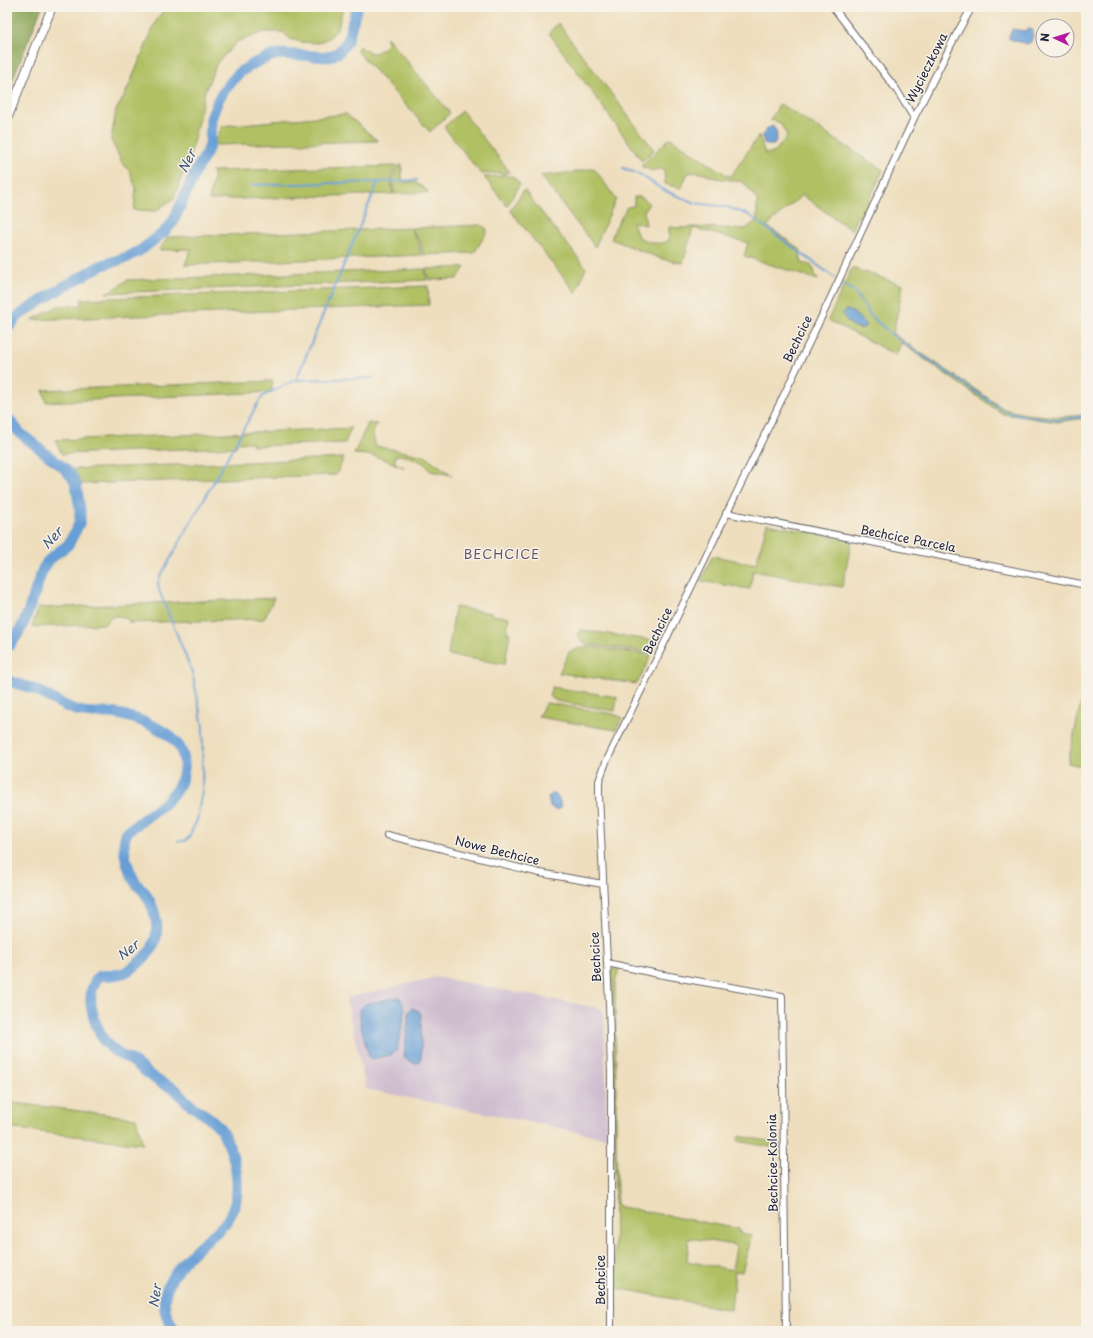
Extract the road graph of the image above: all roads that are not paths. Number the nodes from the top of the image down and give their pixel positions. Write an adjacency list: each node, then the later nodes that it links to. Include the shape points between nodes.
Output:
1 (52, 7): 5 (main road)
2 (833, 7): 4 (street, via 896,89)
3 (972, 7): 4 (street, Wycieczkowa)
4 (914, 118): 6 (street, Bechcice)
5 (7, 119)
6 (726, 514): 7 (street, Bechcice Parcela); 9 (street, Bechcice, via 602,769 599,794)
7 (1086, 585)
8 (387, 835): 9 (street, Nowe Bechcice, via 540,873)
9 (603, 884): 10 (street, Bechcice)
10 (607, 963): 11 (street, Bechcice, via 612,1144); 12 (street, Bechcice-Kolonia, via 782,996)
11 (611, 1331)
12 (786, 1331)

